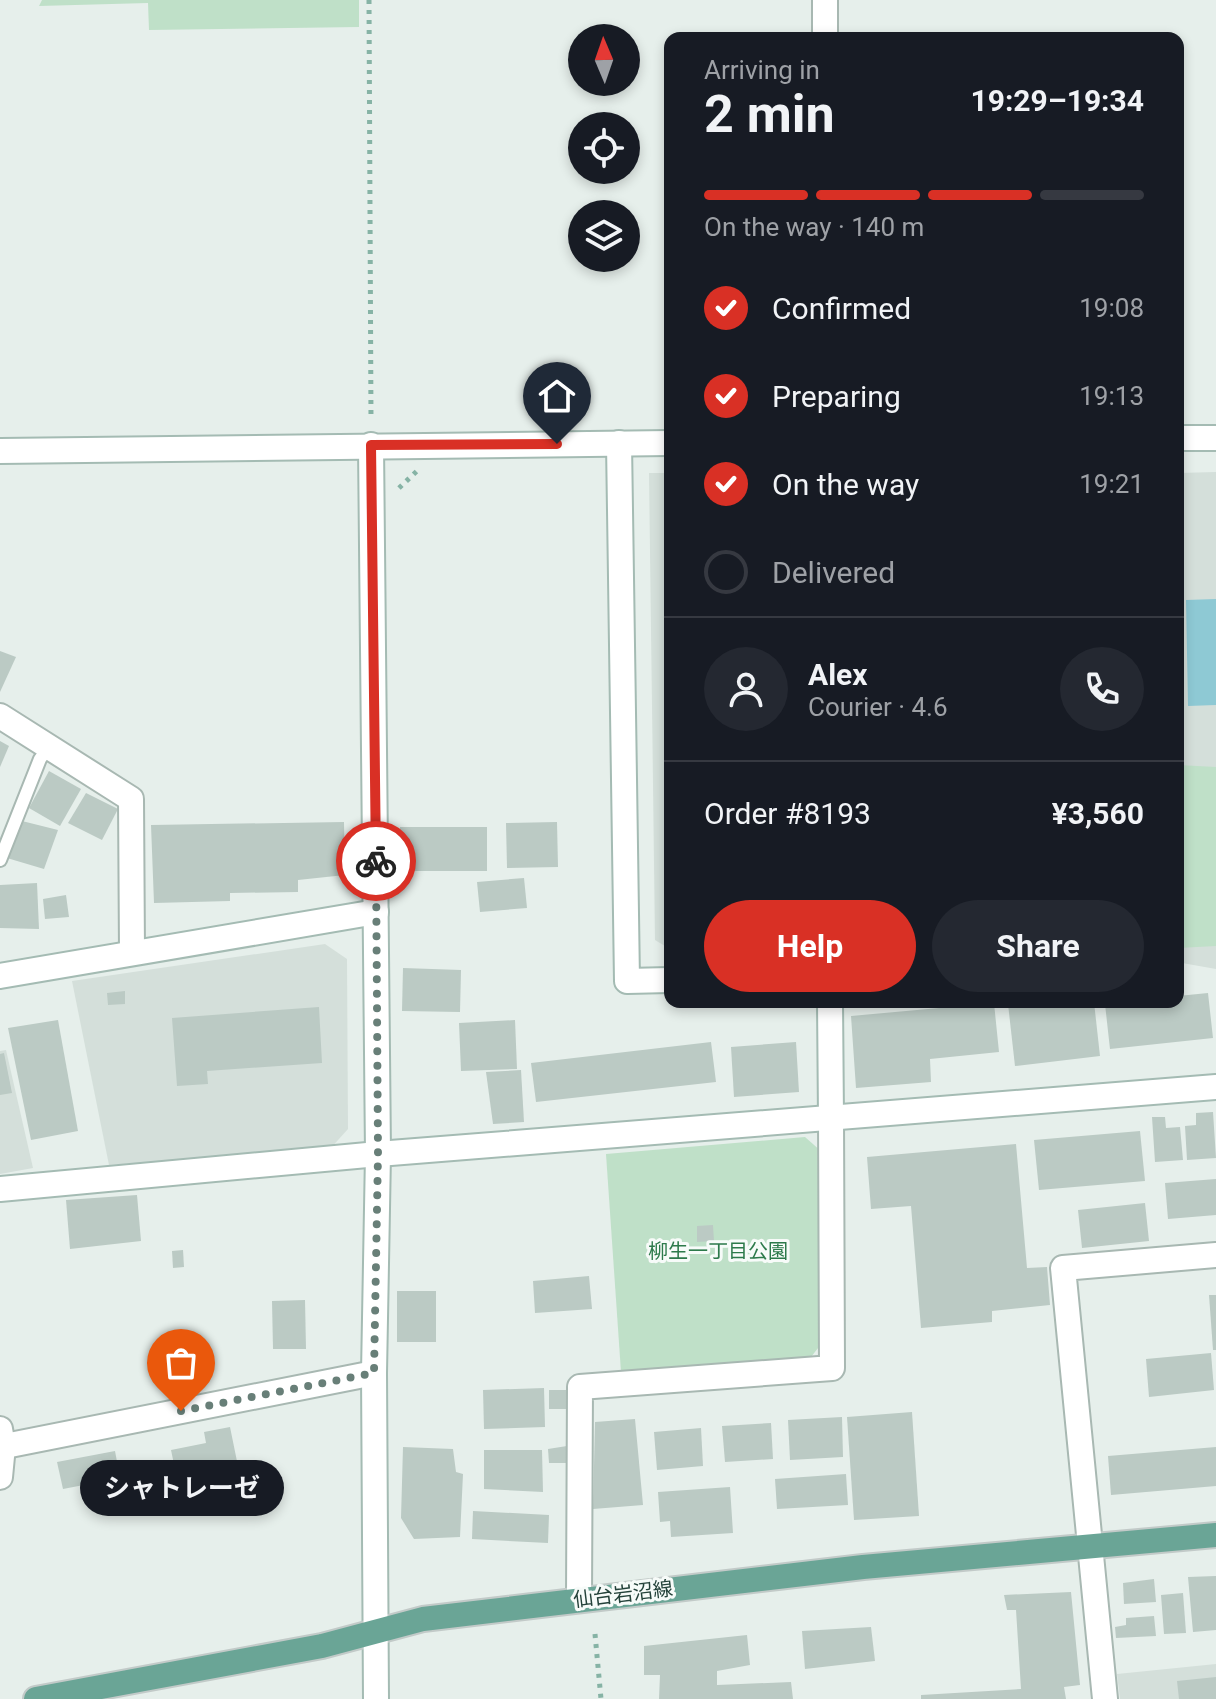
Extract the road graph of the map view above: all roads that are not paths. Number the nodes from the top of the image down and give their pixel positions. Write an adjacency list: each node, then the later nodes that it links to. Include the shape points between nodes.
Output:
1 (825, 0): 2 (street)
2 (825, 32)
3 (1184, 438): 4 (street)
4 (1216, 438)
5 (619, 443): 6 (street); 7 (street); 15 (street, via 627,981)
6 (664, 443)
7 (371, 445): 8 (street); 12 (street)
8 (0, 451)
9 (0, 716): 10 (street)
10 (49, 747): 11 (lane); 13 (street, via 131,799)
11 (0, 860)
12 (376, 912): 13 (street); 19 (street)
13 (132, 952): 14 (street)
14 (0, 976)
15 (664, 980)
16 (830, 1008): 18 (street)
17 (1216, 1087): 18 (street)
18 (831, 1118): 19 (street); 27 (street, via 832,1368 580,1387)
19 (378, 1154): 20 (street); 22 (street)
20 (0, 1189)
21 (1216, 1255): 26 (street, via 1063,1268)
22 (374, 1373): 23 (street); 28 (street)
23 (1, 1441): 24 (street)
24 (0, 1477)
25 (1216, 1535): 26 (main road, 仙台岩沼線)
26 (1091, 1545): 27 (main road, 仙台岩沼線); 31 (street)
27 (579, 1599): 28 (main road, 仙台岩沼線, via 423,1619)
28 (375, 1633): 29 (main road, 仙台岩沼線); 30 (street)
29 (36, 1699)
30 (376, 1699)
31 (1105, 1699)

